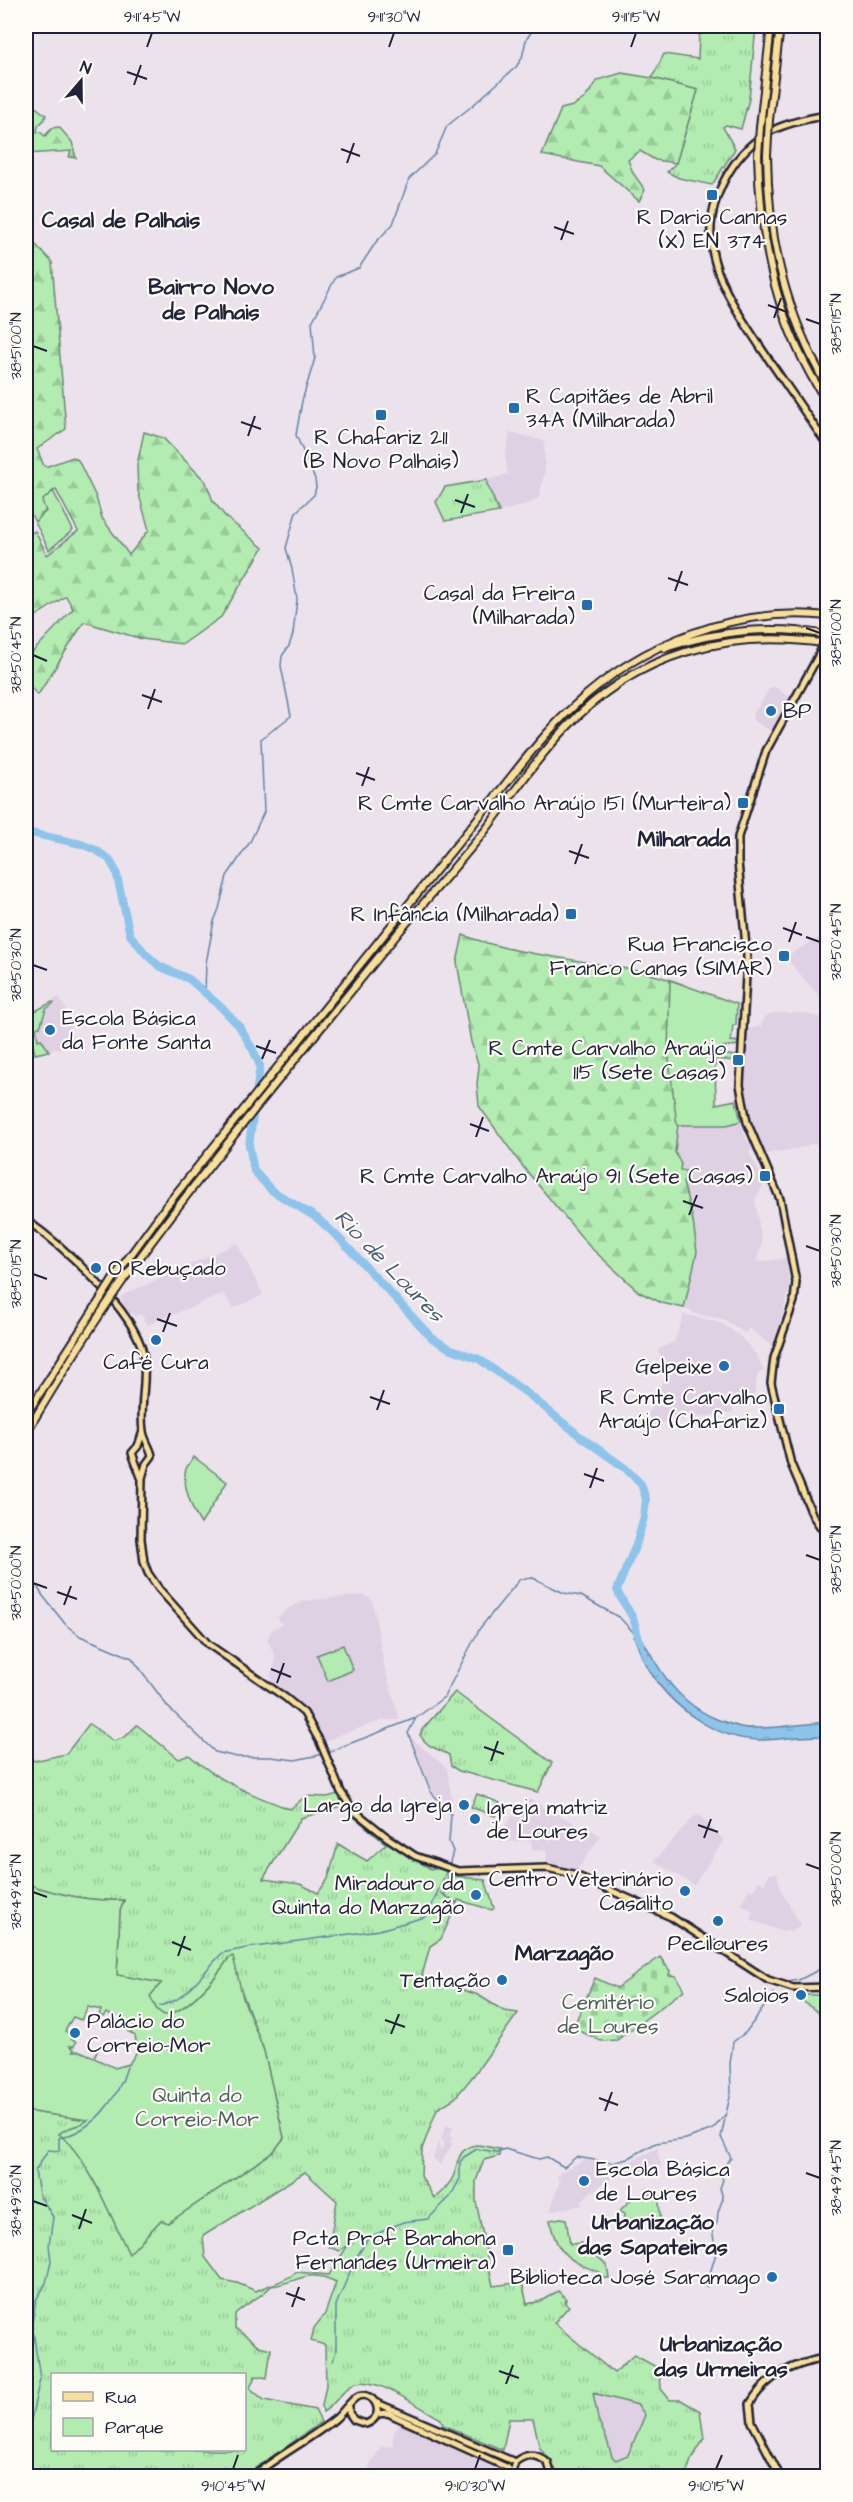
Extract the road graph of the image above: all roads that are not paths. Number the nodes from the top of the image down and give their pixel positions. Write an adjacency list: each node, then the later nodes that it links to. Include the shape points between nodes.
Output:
1 (771, 26): 5 (highway, bridge, via 758,154 762,226 774,284 790,329)
2 (780, 26): 4 (highway, bridge, via 767,155 770,225 794,317)
3 (828, 115): 6 (main road, via 776,127 747,147 723,184 711,230 721,284)
4 (828, 388)
5 (828, 403)
6 (828, 446)
7 (828, 616): 10 (highway, via 786,614 724,624 676,639)
8 (828, 635): 10 (highway, via 773,629 726,632); 20 (main road, bridge, via 766,751 738,837 747,957 740,1085 747,1122 780,1199 796,1282 794,1300 774,1358 771,1383 791,1464 813,1516)
9 (828, 644): 14 (highway, bridge, via 772,638 694,648 620,682 564,729 168,1220 123,1282)
10 (644, 655): 12 (highway, bridge, via 614,673 575,705 538,744 167,1205)
11 (26, 1220): 13 (main road, via 72,1259 130,1325 143,1352)
12 (26, 1415)
13 (143, 1431): 15 (main road); 16 (main road)
14 (26, 1433)
15 (138, 1446): 16 (main road); 17 (main road, via 132,1453)
16 (148, 1447): 18 (main road, via 152,1456)
17 (136, 1463): 18 (main road); 19 (main road)
18 (146, 1464): 19 (main road)
19 (142, 1478): 21 (main road, via 142,1547 152,1579 208,1644 300,1710 320,1742 340,1792 353,1810 405,1850 439,1866 467,1872 547,1868 573,1874 671,1917 768,1980 790,1987)
20 (828, 1538)
21 (828, 1987)
22 (828, 2357): 31 (main road, via 778,2374 750,2404 752,2422)
23 (375, 2402): 24 (main road, via 369,2396 361,2396); 25 (main road); 28 (main road)
24 (350, 2406): 26 (main road); 27 (main road)
25 (377, 2414): 26 (main road, via 366,2424); 30 (main road, via 388,2413 506,2467)
26 (351, 2416): 27 (main road)
27 (336, 2418): 32 (main road)
28 (515, 2462): 29 (main road, via 537,2456 548,2463); 30 (main road)
29 (551, 2474): 33 (main road)
30 (511, 2475)
31 (780, 2475)
32 (253, 2476)
33 (559, 2476)

